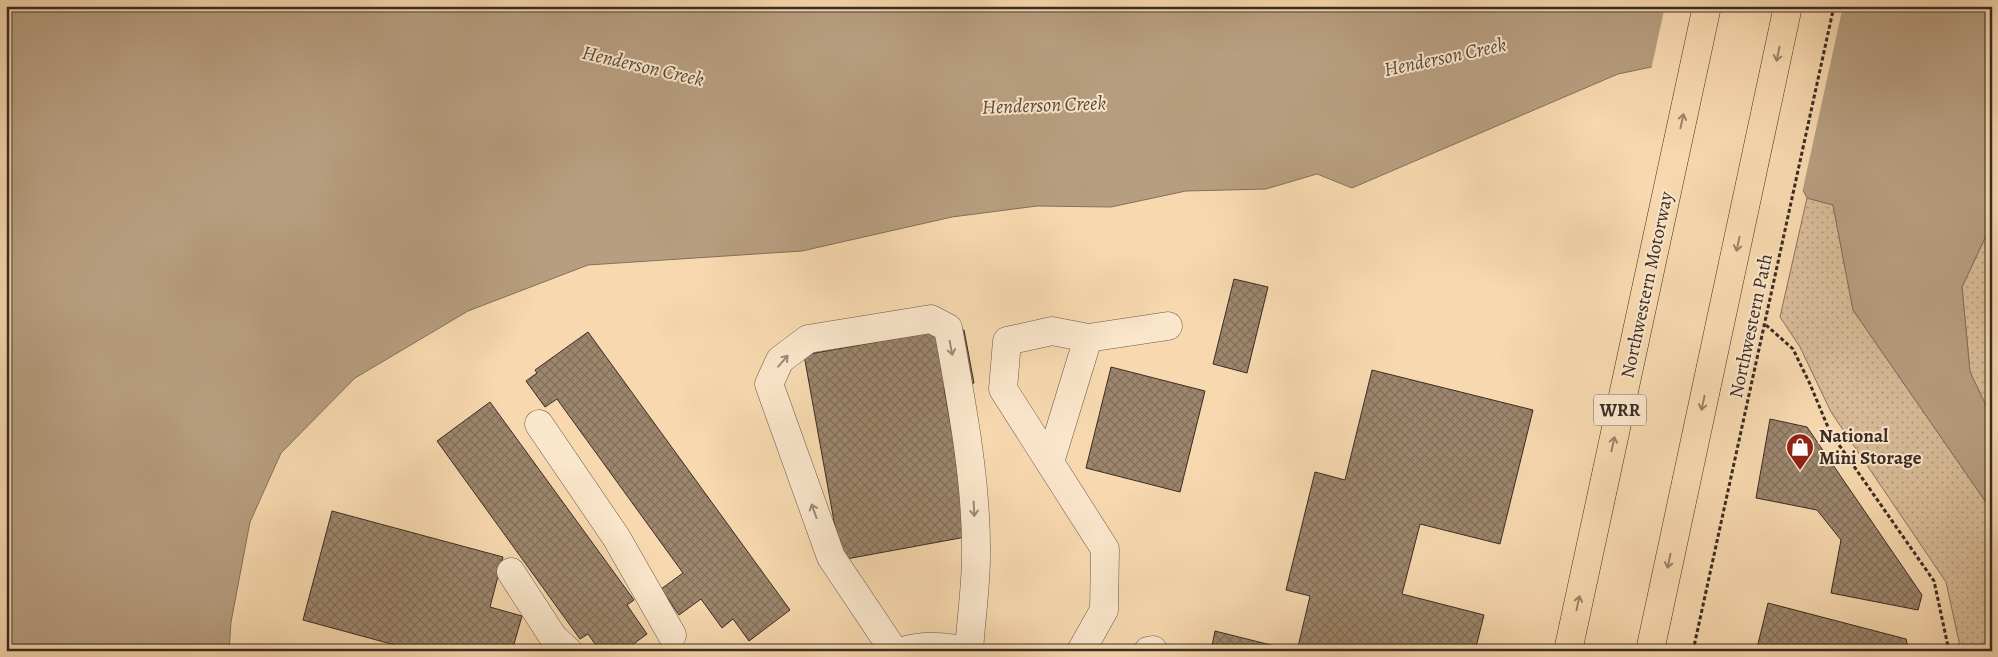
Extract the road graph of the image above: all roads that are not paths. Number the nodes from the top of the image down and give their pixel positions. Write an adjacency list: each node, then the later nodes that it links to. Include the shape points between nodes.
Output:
1 (1707, 6): 14 (highway, Northwestern Motorway / WRR, one-way to 1)
2 (1788, 6): 15 (highway, one-way to 15)
3 (1168, 326): 4 (street)
4 (1088, 338): 6 (street); 6 (street, via 1052,331 1006,341 1003,389)
5 (539, 424): 8 (street, via 616,537)
6 (1050, 462): 13 (street, via 1105,549 1104,610)
7 (511, 572): 9 (street, via 554,637)
8 (672, 635)
9 (568, 651)
10 (894, 651): 12 (street, one-way to 12, via 831,557 769,384 780,360 808,339 932,319 948,328 974,503 976,556)
11 (903, 651): 12 (street, via 936,647)
12 (967, 651)
13 (1081, 651)
14 (1568, 651)
15 (1650, 651)

